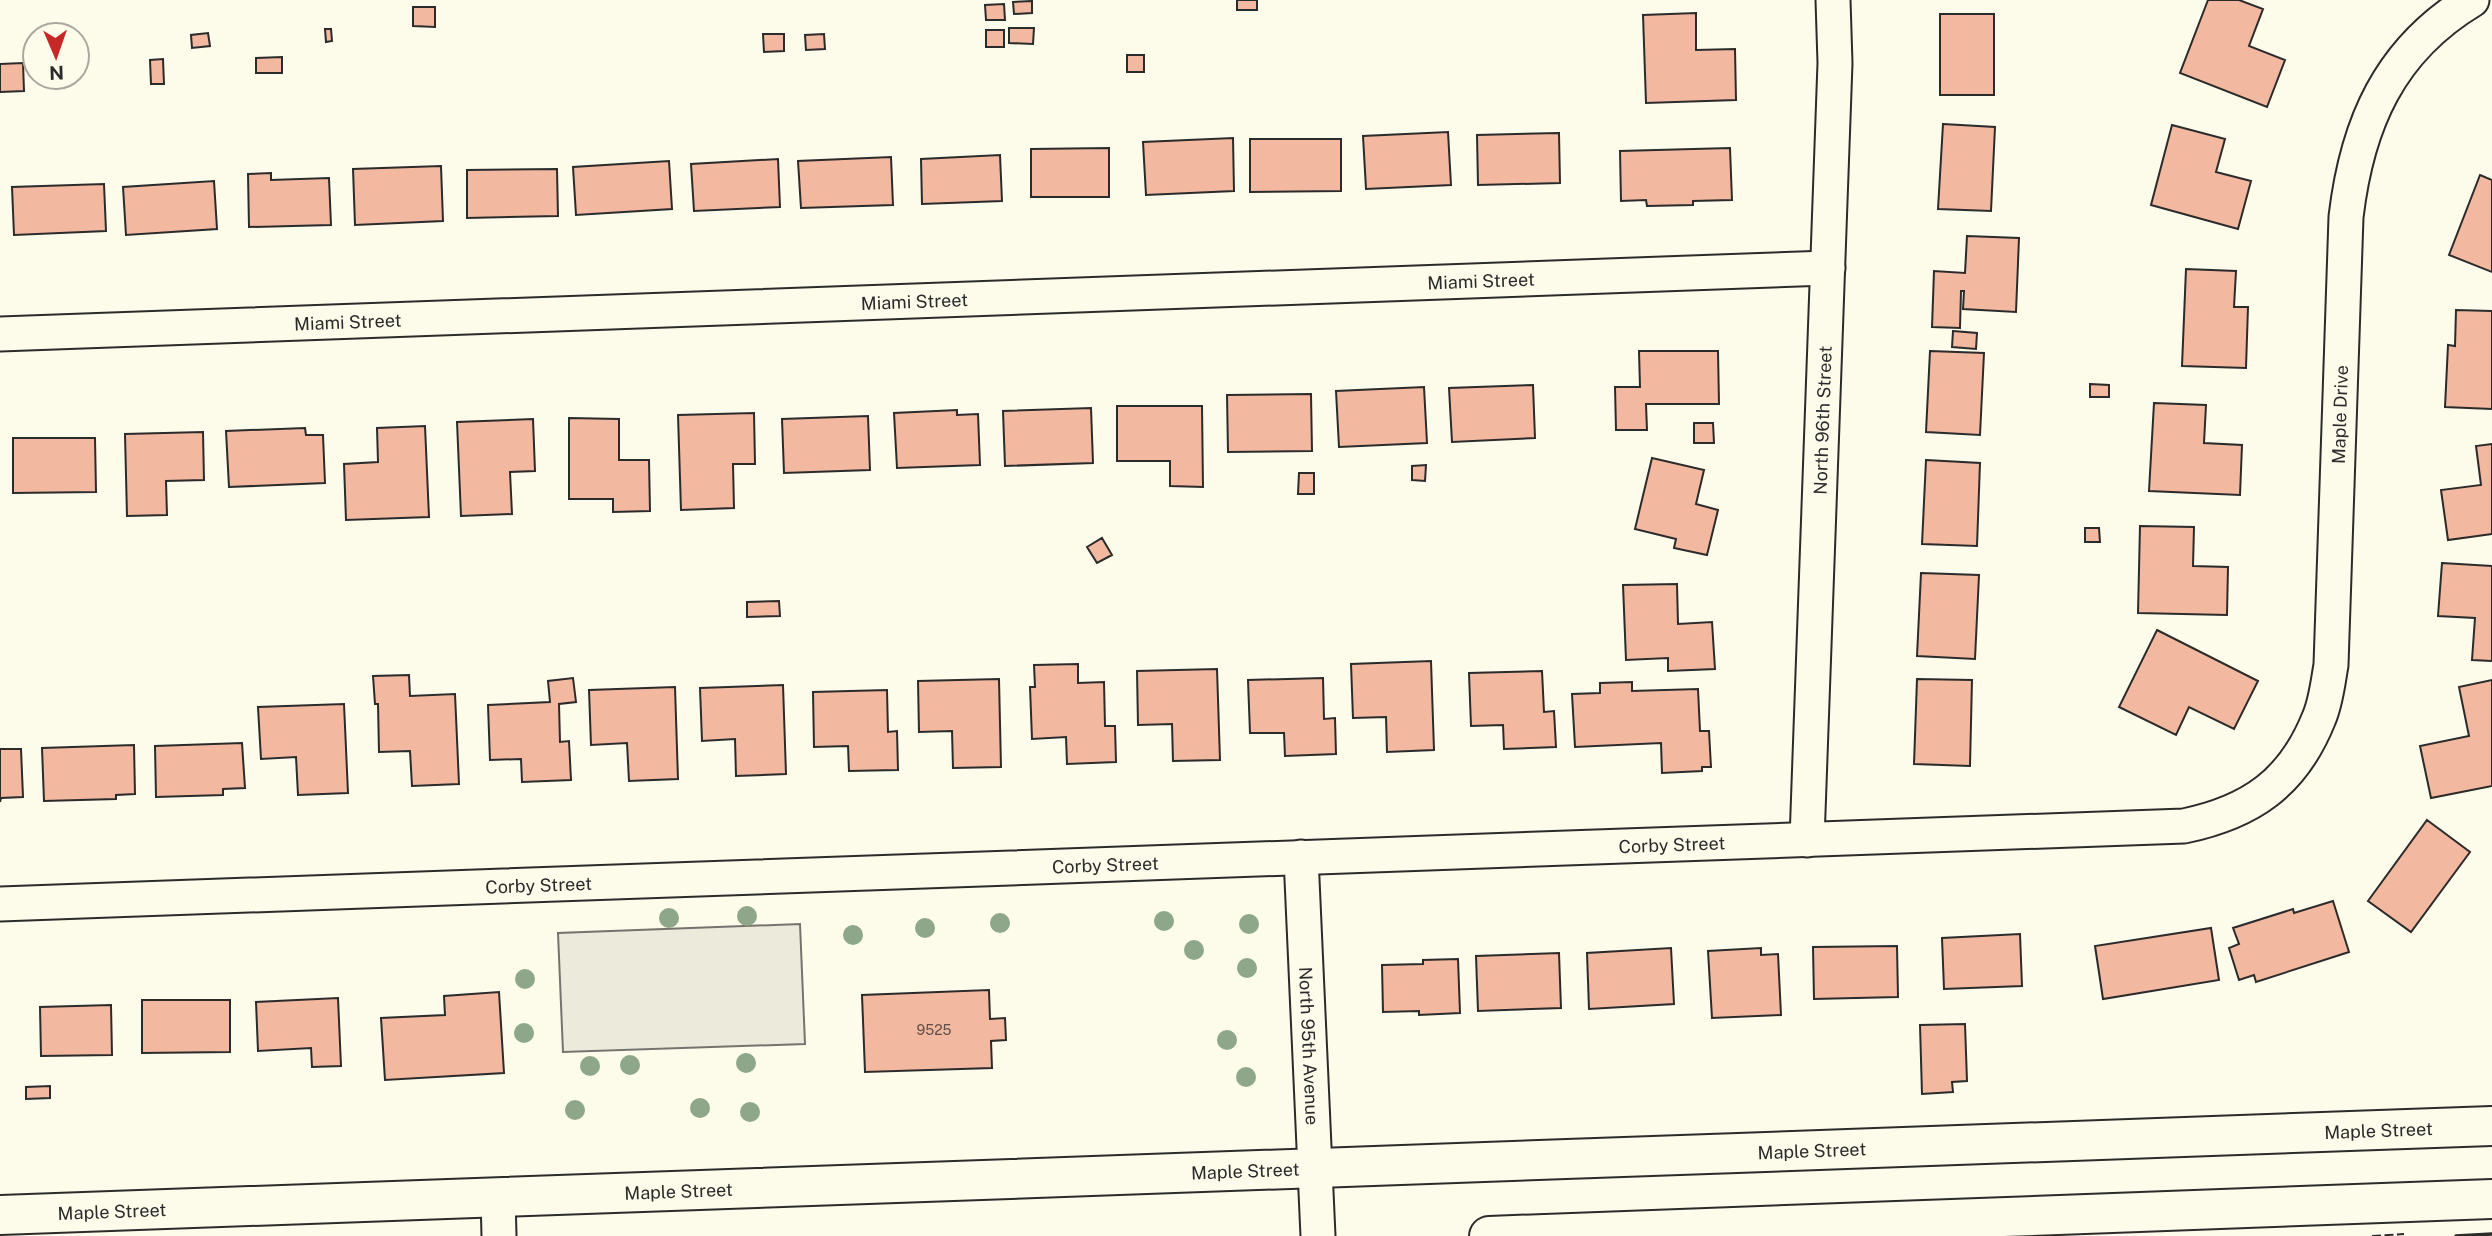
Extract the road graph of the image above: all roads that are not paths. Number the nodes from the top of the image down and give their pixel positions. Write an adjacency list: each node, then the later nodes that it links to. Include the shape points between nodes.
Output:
1 (1833, 0): 3 (street, North 96th Street)
2 (2472, 0): 5 (street, Maple Drive, via 2439,23 2387,81 2360,141 2351,178 2331,665 2320,716 2297,761 2267,793)
3 (1828, 268): 4 (street, Miami Street); 6 (street, North 96th Street)
4 (0, 334)
5 (2210, 820): 6 (street, Corby Street, via 2184,826)
6 (1807, 839): 7 (street, Corby Street)
7 (1301, 857): 8 (street, Corby Street); 10 (street, North 95th Avenue)
8 (0, 904)
9 (2492, 1126): 10 (main road, Maple Street)
10 (1315, 1169): 11 (main road, Maple Street); 15 (street, North 95th Avenue)
11 (498, 1196): 13 (main road, Maple Street); 14 (street)
12 (2492, 1199): 16 (main road)
13 (0, 1215)
14 (499, 1236)
15 (1318, 1236)
16 (1489, 1236)

